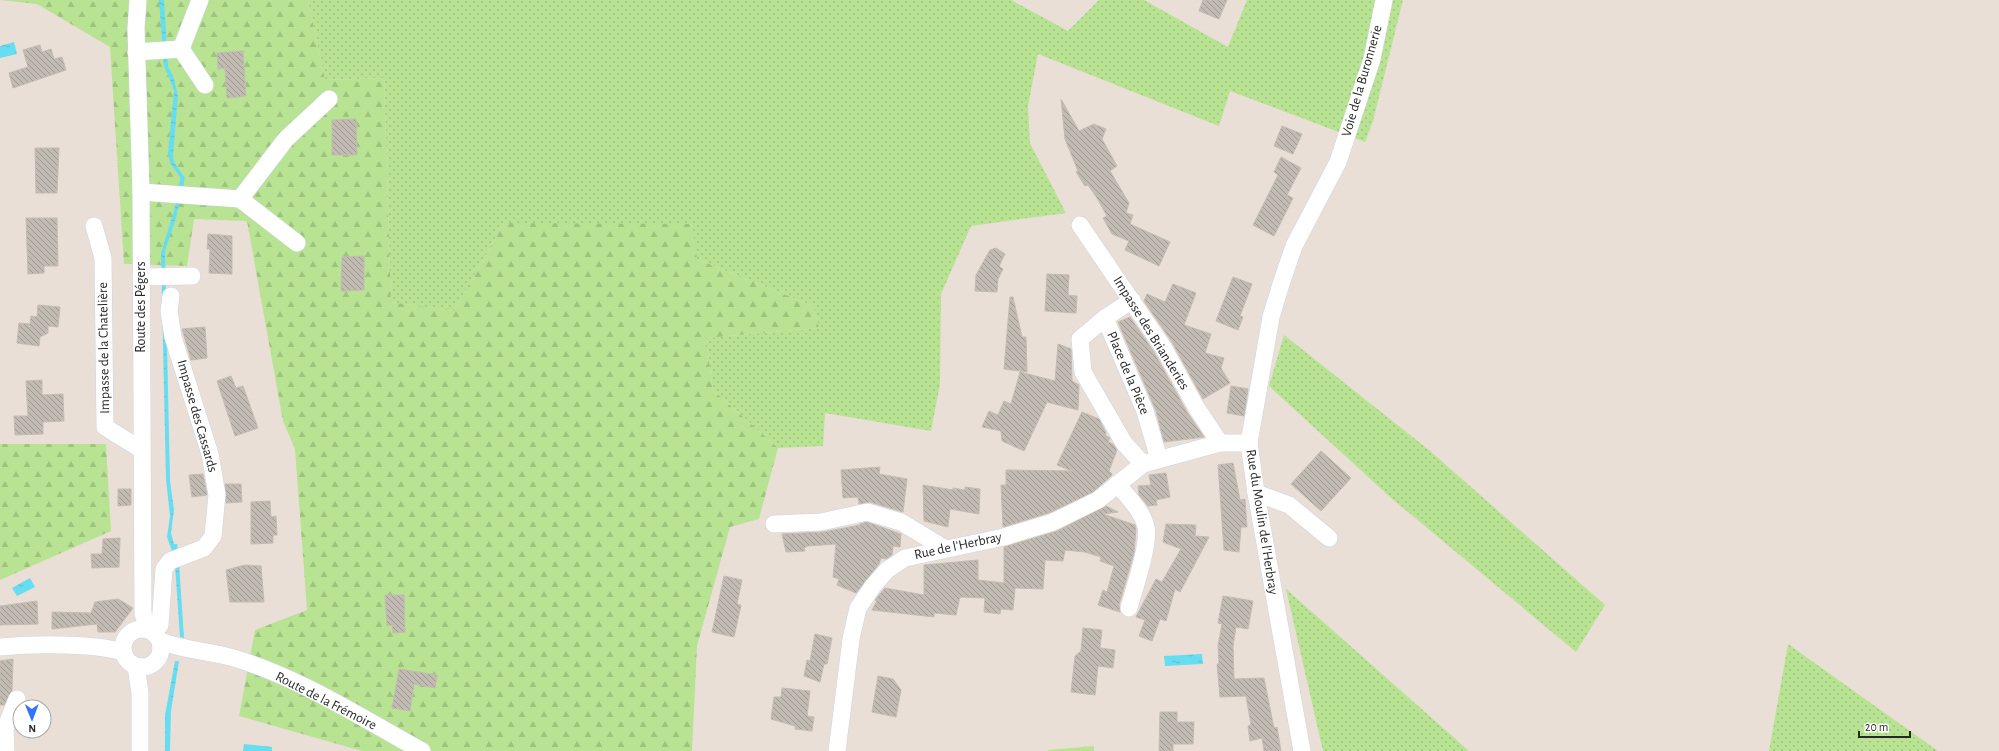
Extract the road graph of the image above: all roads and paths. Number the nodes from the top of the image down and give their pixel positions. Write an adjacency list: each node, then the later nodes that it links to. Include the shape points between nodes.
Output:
1 (138, 0): 5 (street, Route des Pégers)
2 (200, 0): 4 (street)
3 (1384, 0): 8 (street, Voie de la Buronnerie, via 1372,59)
4 (181, 49): 5 (street); 6 (street)
5 (136, 52): 9 (street, Route des Pégers)
6 (205, 85)
7 (329, 99): 10 (street, via 286,139)
8 (1338, 162): 20 (street, Rue du Moulin de l'Herbray, via 1294,246 1281,284 1271,317)
9 (141, 192): 10 (street); 15 (street, Route des Pégers)
10 (240, 199): 13 (street)
11 (1080, 225): 17 (street, Impasse des Brianderies)
12 (94, 226): 21 (street, Impasse de la Chatelière, via 103,258 105,427)
13 (297, 243)
14 (192, 276): 15 (street)
15 (141, 277): 21 (street, Route des Pégers)
16 (171, 296): 30 (street, Impasse des Cassards, via 169,310 173,337 210,454 217,495 213,536 204,548 170,560 164,569 160,625)
17 (1132, 300): 18 (street); 19 (street, Impasse des Brianderies)
18 (1105, 318): 22 (street, Place de la Pièce, via 1145,411); 23 (street, Place de la Pièce, via 1080,340 1083,372 1124,443)
19 (1220, 443): 20 (street, Rue de l'Herbray); 22 (street, Rue de l'Herbray)
20 (1249, 443): 25 (street, Rue du Moulin de l'Herbray)
21 (142, 450): 30 (street, Route des Pégers)
22 (1159, 459): 23 (street, Rue de l'Herbray)
23 (1143, 464): 24 (street, Rue de l'Herbray)
24 (1117, 484): 28 (street, Rue de l'Herbray, via 1098,500 1053,522 1004,537); 29 (street, via 1146,526 1147,538)
25 (1256, 493): 27 (street, via 1289,505); 39 (street, Rue du Moulin de l'Herbray)
26 (774, 524): 28 (street, via 821,522 867,512 901,522)
27 (1329, 538)
28 (944, 548): 38 (street, Rue de l'Herbray, via 905,558 887,570 858,608 851,639)
29 (1129, 608)
30 (150, 633): 31 (street, via 132,631); 33 (street, via 154,663); 37 (street, Route de la Frémoire, via 181,649 236,658 290,679)
31 (124, 646): 32 (street); 33 (street, via 130,663)
32 (0, 647)
33 (142, 666): 36 (street)
34 (12, 712): 35 (street, via 5,729)
35 (6, 751)
36 (140, 751)
37 (422, 751)
38 (837, 751)
39 (1302, 751)

